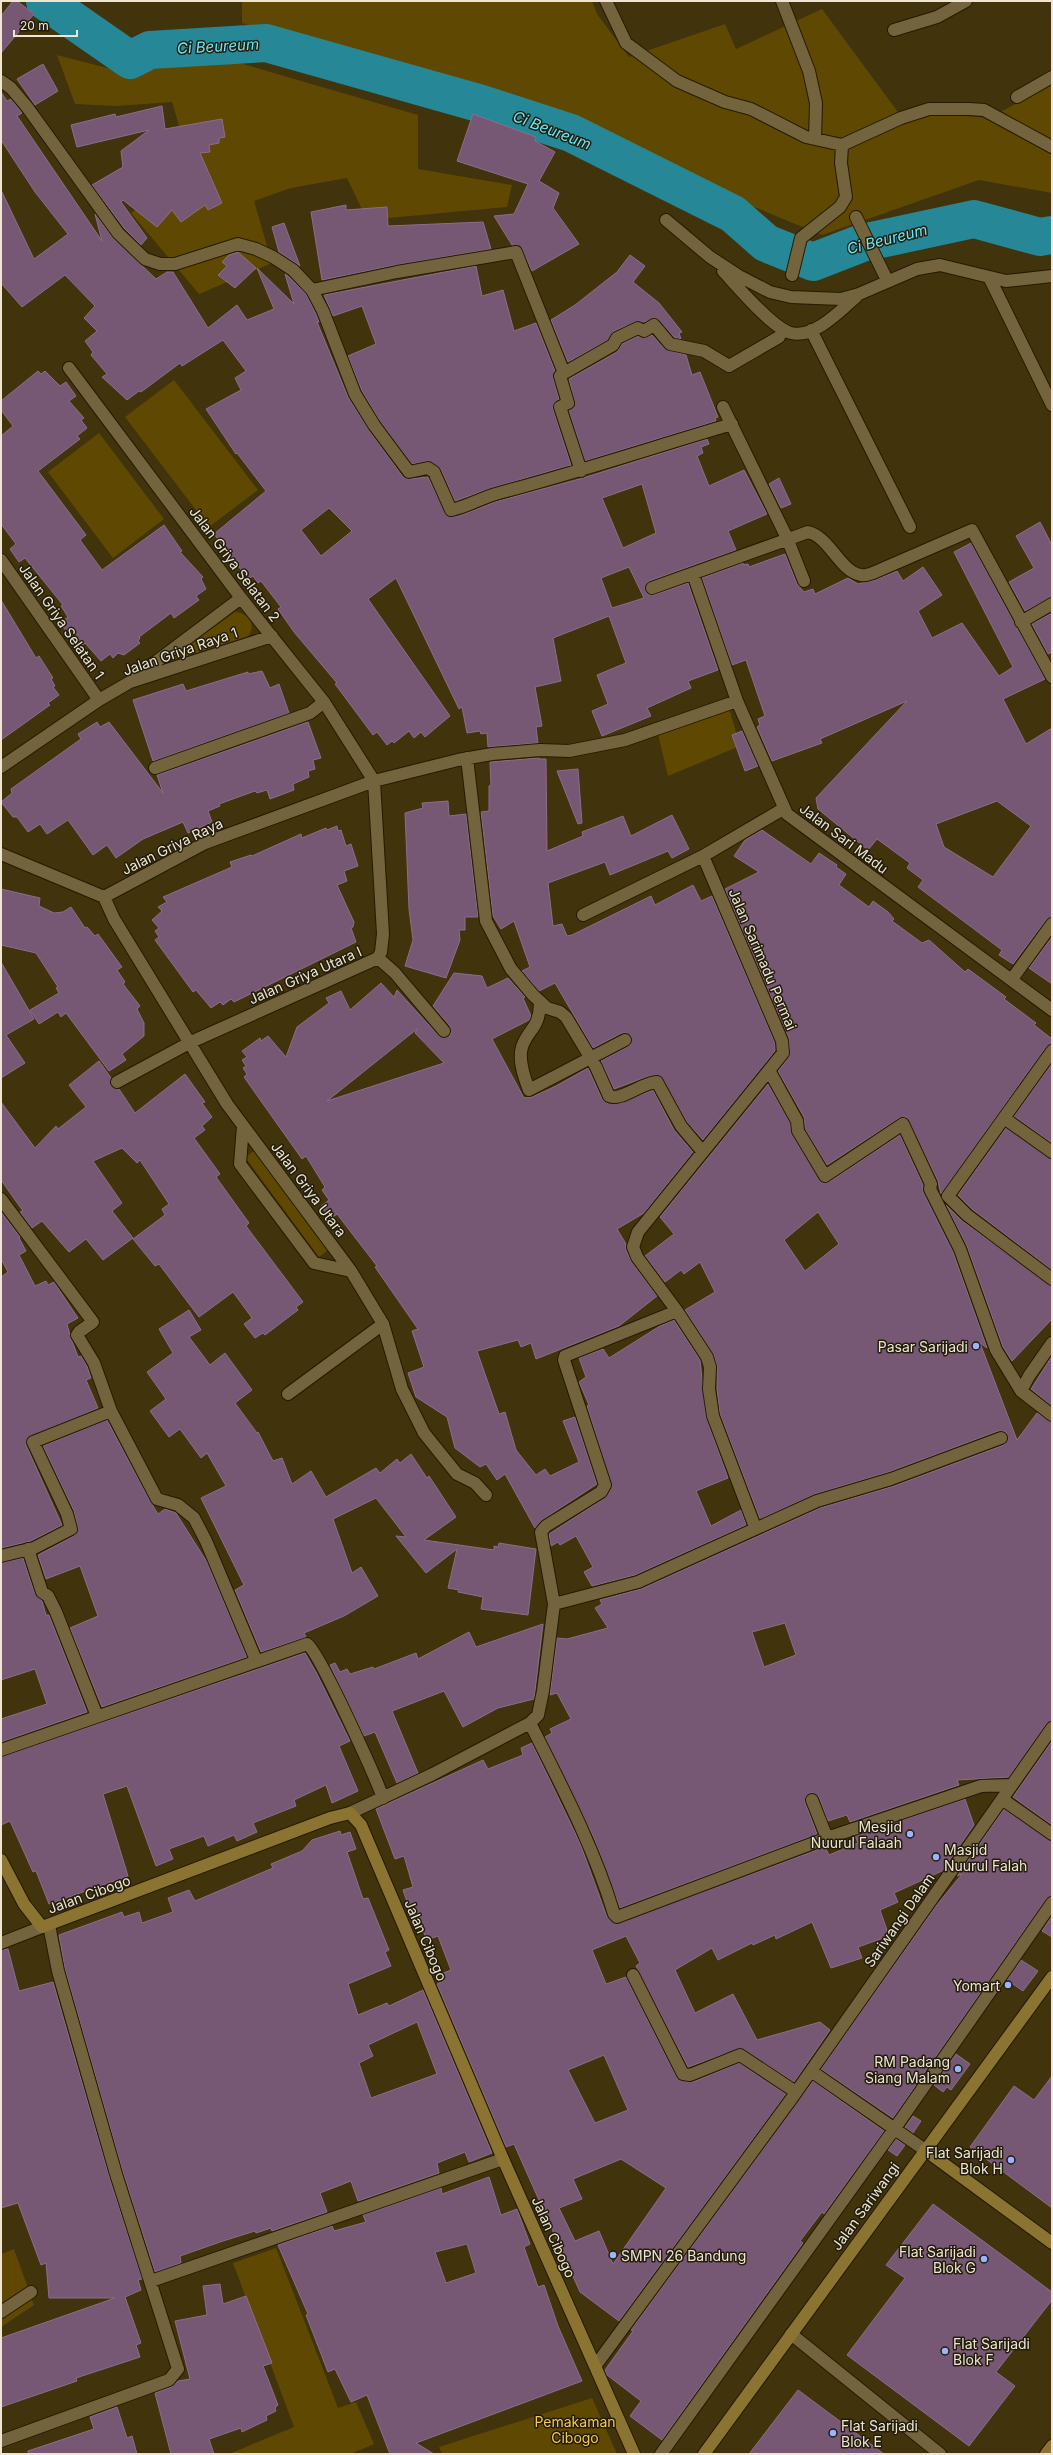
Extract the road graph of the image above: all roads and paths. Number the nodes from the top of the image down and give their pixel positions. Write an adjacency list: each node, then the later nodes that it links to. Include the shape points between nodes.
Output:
1 (606, 1): 8 (street, via 626,43 677,81 725,102 751,109)
2 (782, 1): 8 (street, via 809,71 816,104)
3 (966, 1): 4 (street, via 936,17)
4 (894, 30)
5 (1052, 78): 7 (street)
6 (1, 81): 18 (street, via 12,88 27,107 118,233 145,259 160,264 175,264 238,244 273,257 293,270)
7 (1017, 97)
8 (815, 139): 9 (street)
9 (842, 146): 10 (street, via 901,118 929,109 947,108 984,110); 14 (street, via 840,163 846,197 840,208 801,238)
10 (1052, 147)
11 (856, 217): 15 (street)
12 (666, 220): 13 (street)
13 (710, 257): 19 (street, via 770,292 791,297 841,299); 20 (street, via 778,326 791,333)
14 (792, 275)
15 (885, 276): 17 (street, via 940,265); 19 (street)
16 (1052, 276): 17 (street, via 1006,280)
17 (989, 277): 24 (street)
18 (312, 290): 23 (street, via 397,272 516,252); 27 (street, via 323,311 355,394 374,425 409,472 428,468 434,472 451,510 496,494)
19 (859, 294): 20 (street, via 833,318)
20 (811, 330): 28 (street)
21 (779, 337): 23 (street, via 730,366 704,351 670,344 654,325 644,332 638,328 617,338 613,345)
22 (68, 368): 34 (street, Jalan Griya Selatan 2)
23 (564, 373): 27 (street, via 560,376 568,403 560,407)
24 (1052, 404)
25 (724, 407): 26 (street)
26 (732, 424): 27 (street, via 648,448); 29 (street)
27 (581, 471)
28 (910, 527)
29 (787, 538): 31 (street); 32 (street); 36 (street, via 808,532 817,534 850,570 861,576 972,530)
30 (1, 560): 40 (street, Jalan Griya Selatan 1)
31 (693, 574): 33 (street); 41 (street, Jalan Sari Madu)
32 (804, 581)
33 (652, 588)
34 (241, 598): 37 (street, Jalan Griya Selatan 2); 39 (street)
35 (1052, 604): 36 (street)
36 (1021, 622): 38 (street)
37 (272, 636): 39 (street, Jalan Griya Raya 1); 42 (street, Jalan Griya Selatan 2)
38 (1052, 677)
39 (130, 682): 40 (street, Jalan Griya Raya 1)
40 (99, 700): 44 (street, Jalan Griya Raya 1)
41 (737, 701): 43 (street, Jalan Griya Raya, via 626,740 569,751 540,750); 47 (street, Jalan Sari Madu)
42 (324, 702): 45 (street, via 310,713); 46 (street, Jalan Griya Selatan 2)
43 (467, 758): 46 (street, Jalan Griya Raya); 56 (street, via 486,921 511,969)
44 (1, 767)
45 (155, 768)
46 (374, 781): 51 (street, Jalan Griya Raya, via 205,843); 54 (street, Jalan Griya Utara I, via 383,934)
47 (783, 809): 50 (street); 55 (street, Jalan Sari Madu, via 794,820)
48 (1, 845): 49 (street)
49 (5, 855): 51 (street)
50 (703, 856): 52 (street); 63 (street, Jalan Sarimadu Permai, via 782,1041 783,1053)
51 (104, 897): 60 (street, Jalan Griya Utara, via 114,919)
52 (583, 915)
53 (1052, 924): 55 (street)
54 (378, 958): 58 (street, via 395,973); 60 (street, Jalan Griya Utara I)
55 (1012, 979): 57 (street, Jalan Sari Madu)
56 (540, 1004): 62 (street, via 566,1017); 62 (street, via 537,1024 522,1047 521,1063 529,1090)
57 (1052, 1010)
58 (444, 1030)
59 (625, 1040): 62 (street)
60 (191, 1042): 64 (street, Jalan Griya Utara I); 66 (street, Jalan Griya Utara, via 227,1104)
61 (1052, 1052): 65 (street)
62 (590, 1059): 67 (street, via 609,1096 613,1098 651,1082 657,1082 681,1126)
63 (770, 1072): 67 (street, Jalan Sarimadu Permai); 75 (street, via 797,1121 798,1131 825,1176 903,1124 931,1184 930,1189 960,1249 992,1342)
64 (117, 1082)
65 (1004, 1118): 68 (street); 71 (street, via 948,1196 967,1215)
66 (243, 1126): 70 (street, Jalan Griya Utara); 70 (street, via 240,1164 254,1183 314,1263)
67 (702, 1151): 72 (street, Jalan Sarimadu Permai, via 634,1239 633,1247 637,1257)
68 (1052, 1152)
69 (1, 1199): 77 (street, via 93,1322 77,1335 94,1362)
70 (351, 1271): 73 (street, Jalan Griya Utara)
71 (1052, 1279)
72 (677, 1311): 81 (street, Jalan Sarimadu Permai, via 707,1357 714,1416); 84 (street, via 565,1356 564,1360 605,1485 601,1492 546,1526 541,1532)
73 (383, 1324): 76 (street); 80 (street, Jalan Griya Utara, via 402,1389 424,1433 457,1474 475,1483)
74 (1052, 1343): 75 (street, via 1028,1376)
75 (1021, 1391): 78 (street)
76 (288, 1394)
77 (111, 1412): 82 (street, via 33,1442 67,1514 71,1529); 85 (street, via 157,1499 178,1505 194,1518)
78 (1052, 1414)
79 (1000, 1438): 81 (street, via 891,1479 817,1500)
80 (486, 1495)
81 (755, 1527): 84 (street, via 638,1582)
82 (28, 1549): 83 (street); 86 (street, via 42,1592 48,1596 56,1612)
83 (1, 1556)
84 (554, 1604): 87 (street, via 543,1691 538,1715)
85 (256, 1660): 86 (street); 91 (street, via 300,1645 311,1646 338,1697)
86 (97, 1716): 89 (street)
87 (530, 1723): 91 (street); 96 (street, via 571,1806 606,1885 614,1914 618,1917)
88 (1052, 1728): 90 (street, Sariwangi Dalam)
89 (1, 1750)
90 (1012, 1785): 92 (street, Sariwangi Dalam); 96 (street, via 981,1786)
91 (383, 1798): 94 (street)
92 (1002, 1799): 95 (street); 103 (street, Sariwangi Dalam)
93 (812, 1800): 96 (street)
94 (350, 1813): 99 (street, Jalan Cibogo, via 330,1818); 107 (street, Jalan Cibogo, via 361,1825)
95 (1052, 1834)
96 (828, 1838)
97 (1, 1860): 99 (street, Jalan Cibogo, via 24,1904)
98 (1052, 1903): 105 (street)
99 (46, 1926): 100 (street); 109 (street, via 116,2174)
100 (1, 1943)
101 (633, 1975): 104 (street, via 683,2074 690,2075 740,2055)
102 (1052, 1977): 106 (street, Jalan Sariwangi)
103 (811, 2071): 104 (street, Sariwangi Dalam); 105 (street)
104 (796, 2092): 113 (street, Sariwangi Dalam)
105 (895, 2128): 106 (street); 117 (street)
106 (925, 2150): 108 (street); 112 (street, Jalan Sariwangi)
107 (503, 2159): 109 (street); 113 (street, Jalan Cibogo)
108 (1052, 2243)
109 (150, 2281): 114 (street, via 177,2362 176,2373 169,2380)
110 (31, 2292): 111 (street)
111 (1, 2312)
112 (791, 2334): 118 (street, Jalan Sariwangi); 119 (street)
113 (596, 2365): 116 (street, Jalan Cibogo)
114 (1, 2441)
115 (1052, 2446): 120 (street)
116 (634, 2454)
117 (661, 2454)
118 (704, 2454)
119 (940, 2454)
120 (1046, 2454)

